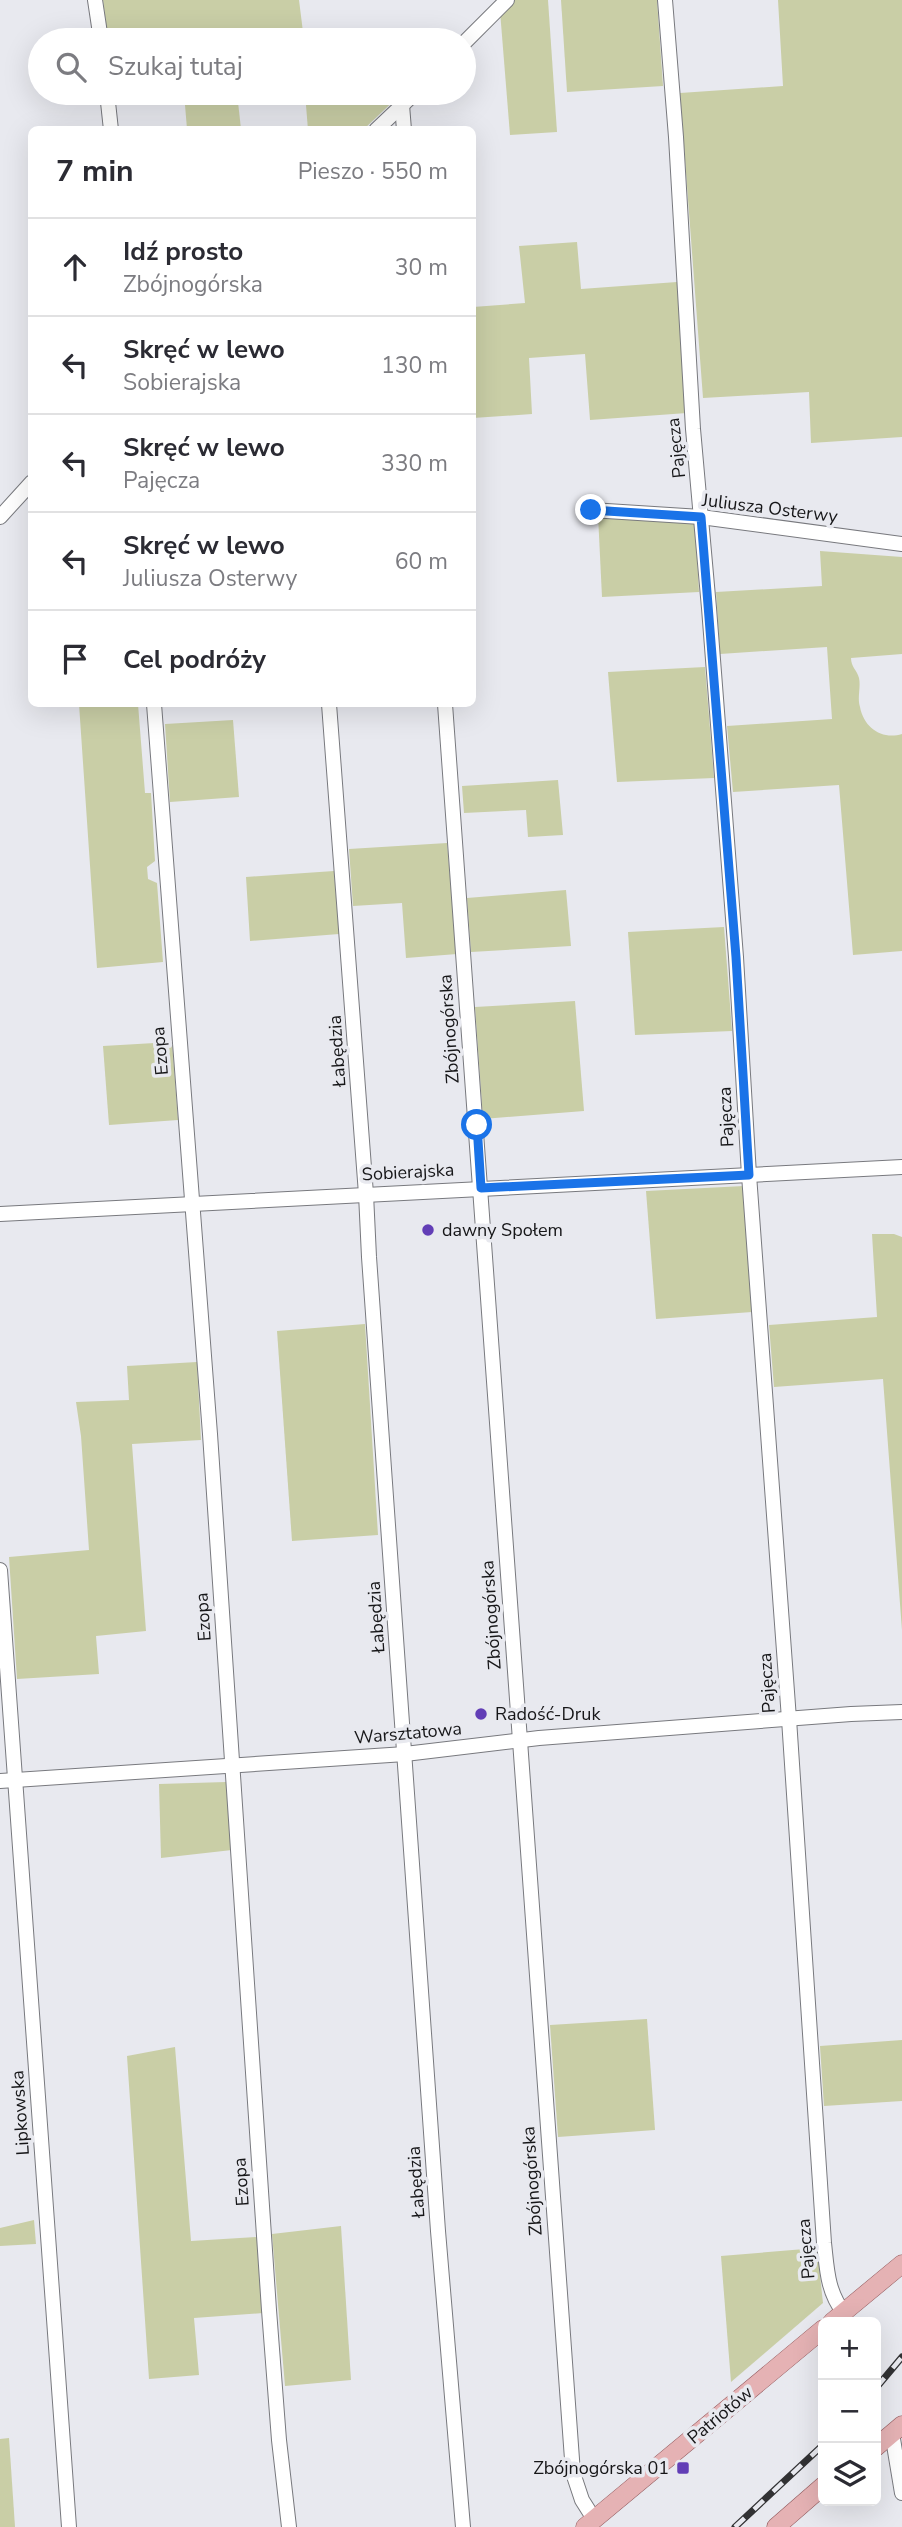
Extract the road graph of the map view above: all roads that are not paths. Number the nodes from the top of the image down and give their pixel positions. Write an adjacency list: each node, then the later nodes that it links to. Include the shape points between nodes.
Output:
1 (95, 0): 4 (street)
2 (507, 0): 5 (street)
3 (665, 0): 14 (street, Pajęcza)
4 (99, 28)
5 (476, 31)
6 (108, 105): 8 (street)
7 (402, 105): 9 (street); 10 (street)
8 (111, 126)
9 (380, 126)
10 (404, 126)
11 (28, 486): 13 (street)
12 (591, 510): 14 (street, Juliusza Osterwy)
13 (0, 517)
14 (701, 517): 15 (street, Juliusza Osterwy); 20 (street, Pajęcza)
15 (902, 544)
16 (154, 707): 23 (street, Ezopa)
17 (330, 707): 22 (street, Łabędzia)
18 (444, 707): 21 (street, Zbójnogórska)
19 (902, 1167): 20 (street, Sobierajska)
20 (749, 1175): 21 (street, Sobierajska); 27 (street, Pajęcza)
21 (481, 1188): 22 (street, Sobierajska); 28 (street, Zbójnogórska)
22 (366, 1194): 23 (street, Sobierajska); 29 (street, Łabędzia)
23 (192, 1203): 24 (street, Sobierajska); 30 (street, Ezopa)
24 (0, 1214)
25 (0, 1570): 32 (street, Lipkowska)
26 (902, 1712): 27 (street, Warsztatowa)
27 (789, 1719): 28 (street, Warsztatowa); 34 (street, Pajęcza, via 827,2274)
28 (519, 1742): 29 (street, Warsztatowa); 41 (street, Zbójnogórska, via 573,2473)
29 (405, 1754): 30 (street, Warsztatowa); 44 (street, Łabędzia)
30 (232, 1765): 32 (street, Warsztatowa); 43 (street, Ezopa, via 268,2296)
31 (0, 1780): 32 (street, Warsztatowa)
32 (16, 1780): 42 (street, Lipkowska)
33 (902, 2264): 34 (main road)
34 (838, 2317)
35 (818, 2333): 41 (main road, Patriotów)
36 (897, 2429): 37 (main road); 39 (street)
37 (881, 2443)
38 (818, 2490): 45 (main road)
39 (902, 2493)
40 (818, 2505): 46 (main road)
41 (589, 2523)
42 (69, 2527)
43 (289, 2527)
44 (463, 2527)
45 (776, 2527)
46 (794, 2527)

